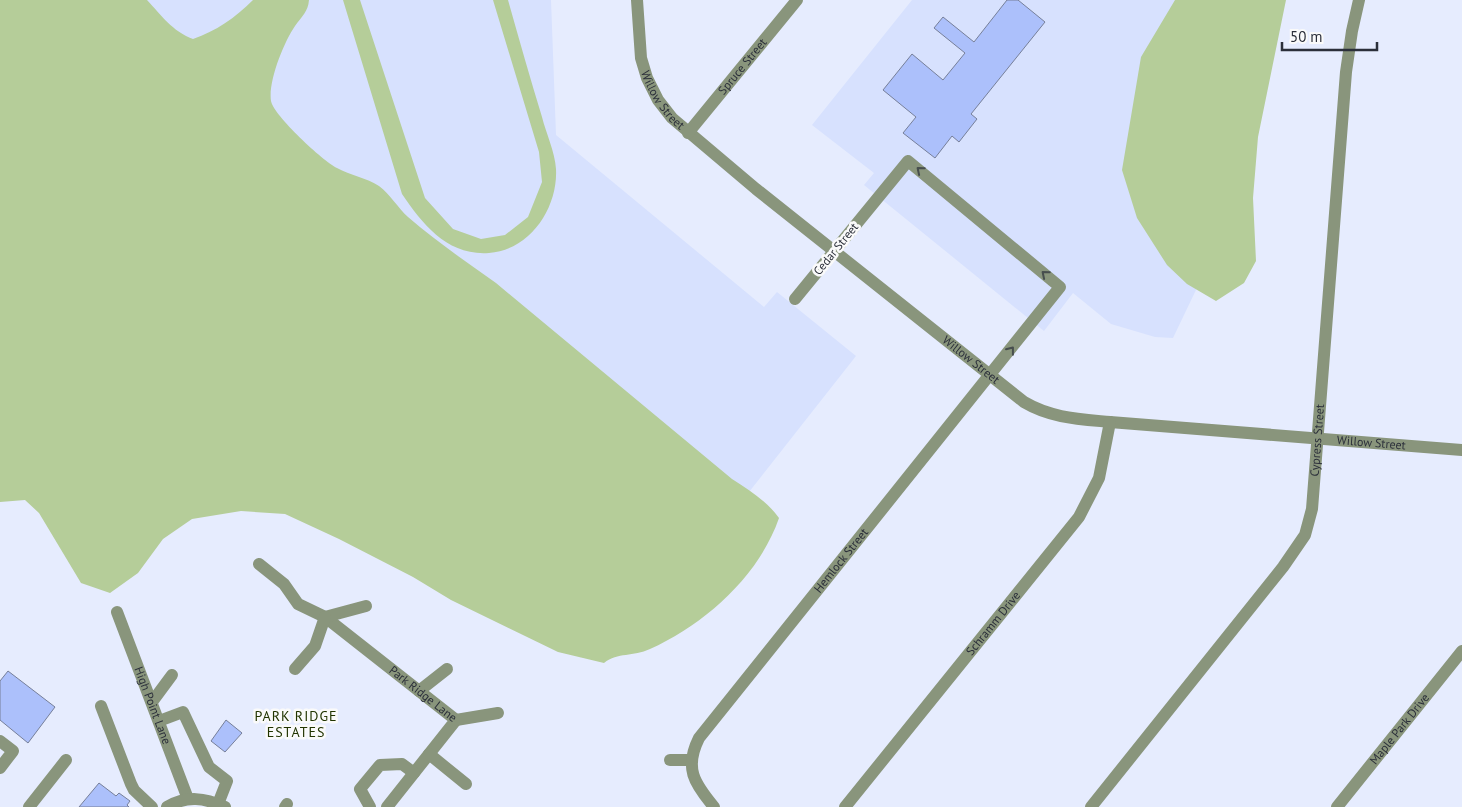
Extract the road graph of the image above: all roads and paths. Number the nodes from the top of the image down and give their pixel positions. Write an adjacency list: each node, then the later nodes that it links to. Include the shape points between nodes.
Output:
1 (637, 0): 4 (street, Willow Street, via 640,46 647,78 664,110)
2 (798, 0): 4 (street, Spruce Street)
3 (1359, 0): 10 (street, Cypress Street, via 1346,72)
4 (688, 133): 5 (street, Willow Street)
5 (834, 251): 6 (street, Cedar Street); 7 (street, Cedar Street, one-way to 5, via 1060,287 908,161); 8 (street, Willow Street)
6 (795, 299)
7 (1031, 324): 8 (street, Hemlock Street, one-way to 7)
8 (990, 376): 9 (street, Willow Street, via 1039,411 1061,417); 30 (street, Hemlock Street, via 699,738)
9 (1110, 422): 10 (street, Willow Street); 42 (street, Schramm Drive, via 1102,469 1079,517)
10 (1317, 438): 11 (street, Willow Street); 43 (street, Cypress Street, via 1312,509 1308,528 1294,553)
11 (1462, 450)
12 (259, 564): 15 (street, Park Ridge Lane, via 284,584 298,604)
13 (366, 606): 15 (street)
14 (117, 612): 21 (street, High Point Lane)
15 (325, 618): 17 (street, via 315,646); 20 (street, Park Ridge Lane)
16 (1462, 651): 44 (street, Maple Park Drive)
17 (295, 669)
18 (447, 670): 20 (street)
19 (172, 675): 21 (street)
20 (419, 691): 24 (street, Park Ridge Lane)
21 (152, 702): 25 (street, High Point Lane)
22 (100, 706): 37 (street, via 131,784)
23 (498, 713): 24 (street)
24 (456, 720): 27 (street, Park Ridge Lane)
25 (159, 721): 34 (street, High Point Lane); 35 (street, via 184,712 209,767 226,781)
26 (0, 741): 31 (street, via 13,751)
27 (429, 754): 32 (street, Park Ridge Lane); 33 (street)
28 (66, 760): 36 (street)
29 (670, 760): 30 (street)
30 (691, 760): 41 (street, via 696,783)
31 (0, 768)
32 (414, 773): 39 (street, via 402,764 380,765 360,789); 40 (street, Park Ridge Lane)
33 (466, 784)
34 (188, 799): 35 (street); 38 (street)
35 (222, 806)
36 (29, 807)
37 (152, 807)
38 (167, 807)
39 (370, 807)
40 (386, 807)
41 (714, 807)
42 (845, 807)
43 (1091, 807)
44 (1337, 807)

